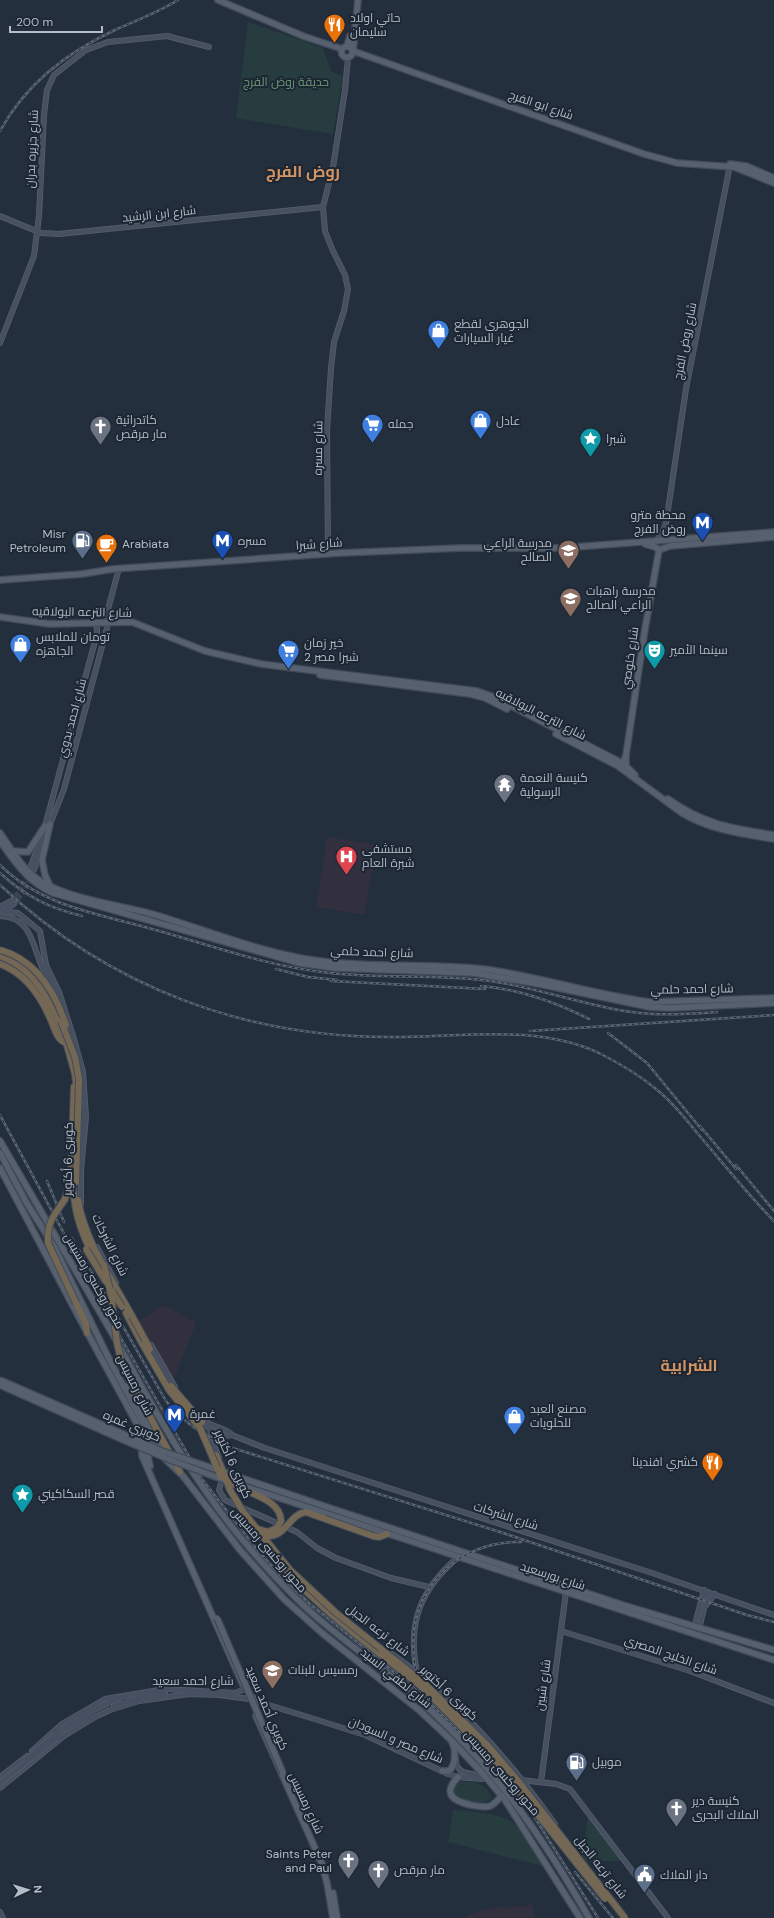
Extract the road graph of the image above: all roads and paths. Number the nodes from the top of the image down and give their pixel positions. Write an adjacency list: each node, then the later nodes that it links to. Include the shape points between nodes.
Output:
1 (218, 0): 5 (main road, via 286,29)
2 (354, 0): 5 (main road)
3 (358, 0): 6 (main road)
4 (209, 48): 13 (main road, شارع جزيره بدران, via 167,36 96,45 54,75 47,90 44,115)
5 (345, 48): 6 (main road); 7 (main road, via 342,54)
6 (353, 51): 7 (main road, via 352,56); 8 (main road, شارع ابو الفرج, via 651,156 677,163)
7 (348, 58): 11 (main road, شارع مسره, via 332,174)
8 (728, 165): 9 (main road, via 746,166); 10 (main road); 15 (main road, شارع روض الفرج, via 686,389)
9 (774, 178)
10 (774, 183)
11 (323, 207): 13 (main road, شارع ابن الرشيد, via 86,232); 24 (main road, شارع مسره, via 324,228 348,284 347,298 334,342 331,368 327,431)
12 (0, 216): 13 (main road, شارع ابن الرشيد)
13 (37, 232): 14 (main road, شارع جزيره بدران, via 34,256)
14 (0, 343)
15 (666, 523): 18 (main road, شارع روض الفرج); 20 (main road, شارع روض الفرج, via 662,534)
16 (774, 532): 19 (main road, شارع شبرا)
17 (774, 537): 19 (main road, شارع شبرا)
18 (668, 540): 20 (main road, شارع شبرا); 21 (main road, شارع شبرا)
19 (710, 540): 21 (main road, شارع شبرا)
20 (655, 541): 22 (main road, شارع شبرا)
21 (699, 541): 23 (main road, شارع شبرا)
22 (640, 543): 23 (main road, شارع شبرا, via 655,546); 24 (main road, شارع شبرا, via 561,548 460,548)
23 (659, 550): 34 (main road, شارع خلوصي)
24 (328, 554): 25 (main road, شارع شبرا)
25 (119, 568): 26 (main road, شارع شبرا, via 78,575); 28 (main road, شارع احمد بدوي)
26 (0, 580)
27 (0, 617): 29 (main road, شارع الترعه البولاقيه, via 44,623)
28 (107, 622): 29 (main road, شارع الترعه البولاقيه); 31 (main road, شارع احمد بدوي); 35 (main road, شارع الترعه البولاقيه, via 135,622 221,656 281,670 396,683 485,698)
29 (94, 623): 30 (main road, شارع احمد بدوي, via 97,634)
30 (79, 702): 31 (main road); 33 (main road, شارع احمد بدوي)
31 (87, 702): 32 (main road, شارع احمد بدوي)
32 (84, 712): 33 (main road, via 81,710); 37 (main road, شارع احمد بدوي, via 64,789)
33 (76, 714): 37 (main road, شارع احمد بدوي)
34 (626, 755): 35 (main road, شارع خلوصي); 36 (main road, شارع الترعه البولاقيه, via 628,768)
35 (622, 766): 36 (main road, شارع الترعه البولاقيه)
36 (655, 792): 39 (main road, شارع الترعه البولاقيه, via 710,823); 40 (main road, شارع الترعه البولاقيه, via 701,824)
37 (48, 825): 42 (main road, via 28,852); 43 (main road, شارع احمد بدوي); 44 (main road, via 42,865)
38 (0, 833): 42 (main road, شارع احمد حلمي)
39 (774, 834)
40 (774, 839)
41 (0, 841): 46 (main road, شارع احمد حلمي, via 22,871 46,890 64,897)
42 (12, 851): 44 (main road, شارع احمد حلمي, via 29,873)
43 (32, 870)
44 (52, 887): 46 (main road, شارع احمد حلمي)
45 (0, 907): 47 (main road, via 12,902)
46 (119, 908): 56 (main road, شارع احمد حلمي, via 308,964 487,975 650,1007 670,1008)
47 (2, 911): 49 (main road, via 22,915)
48 (0, 916): 50 (main road, شارع الشركات, via 20,922)
49 (42, 936): 50 (main road); 53 (main road, شارع الشركات)
50 (32, 939): 53 (main road, شارع الشركات)
51 (0, 952): 53 (main road, via 28,966); 58 (highway, bridge, via 28,964 46,983 65,1022 69,1035)
52 (0, 957): 58 (highway, كوبرى 6 أكتوبر, via 19,968 37,985); 59 (highway, via 14,962 27,972 49,1001 70,1052 75,1074)
53 (42, 962): 60 (main road, شارع الشركات, via 74,1042 80,1072); 75 (main road, شارع الشركات, via 59,992 82,1072 86,1117 80,1184 85,1220 93,1240 170,1381)
54 (0, 964): 58 (highway, via 18,974 32,987 47,1010 59,1039)
55 (774, 998): 56 (main road, شارع احمد حلمي)
56 (718, 1003): 57 (main road, شارع احمد حلمي)
57 (774, 1003)
58 (66, 1041): 65 (highway, كوبرى 6 أكتوبر, via 74,1091); 70 (highway, كوبرى 6 أكتوبر, bridge, via 75,1057 79,1080 77,1194 86,1230)
59 (77, 1108): 60 (main road); 61 (highway)
60 (83, 1115): 61 (main road); 75 (main road, شارع الشركات, via 79,1195 86,1227 165,1375)
61 (76, 1119): 70 (highway, via 73,1178 75,1209 82,1232)
62 (0, 1141): 123 (main road, محور روكسى رمسيس, via 179,1452 226,1519 298,1600 429,1708)
63 (0, 1153): 66 (main road, شارع رمسيس)
64 (0, 1168): 67 (main road, شارع رمسيس)
65 (71, 1178): 71 (highway, bridge, via 64,1199 50,1221 47,1234 51,1253 84,1320); 88 (highway, كوبرى 6 أكتوبر, bridge, via 74,1222 86,1249 167,1386 200,1428 231,1501)
66 (41, 1225): 67 (main road, via 38,1230); 68 (main road, شارع رمسيس)
67 (34, 1230): 69 (main road, شارع رمسيس)
68 (55, 1248): 69 (main road, via 49,1246); 72 (main road, شارع رمسيس)
69 (45, 1251): 71 (main road, شارع رمسيس)
70 (101, 1266): 82 (highway, bridge, via 111,1295 122,1364); 86 (highway, كوبرى 6 أكتوبر, bridge, via 166,1378 205,1428 234,1496)
71 (87, 1333): 91 (main road, شارع رمسيس, via 131,1411 145,1444 147,1462)
72 (109, 1359): 80 (main road, via 118,1369); 82 (main road, شارع رمسيس, via 151,1440 159,1452)
73 (0, 1380): 80 (main road, كوبري غمره, bridge)
74 (0, 1385): 83 (main road, كوبري غمره, bridge, via 154,1453)
75 (197, 1413): 76 (main road, شارع الشركات); 78 (main road, شارع الشركات, via 206,1423)
76 (211, 1430): 77 (main road, شارع الشركات); 79 (main road, شارع ترعه الجبل)
77 (217, 1433): 78 (main road, شارع الشركات); 79 (main road)
78 (232, 1435): 95 (main road, شارع الشركات, via 265,1448)
79 (211, 1438): 81 (main road, شارع ترعه الجبل)
80 (162, 1451): 85 (main road, كوبري غمره, bridge)
81 (225, 1469): 84 (main road, شارع ترعه الجبل); 84 (main road, via 220,1494)
82 (180, 1472): 114 (main road, شارع لطفي السيد, via 240,1550 284,1599 322,1633 419,1710)
83 (228, 1481): 85 (main road, كوبري غمره, bridge); 86 (highway, bridge, via 270,1502 278,1509 281,1521 274,1530 266,1532)
84 (242, 1508): 93 (main road, via 296,1532 336,1558 391,1578); 106 (main road, شارع ترعه الجبل, via 303,1579 373,1641)
85 (326, 1510): 87 (main road, شارع بورسعيد); 89 (main road, شارع بورسعيد)
86 (254, 1526): 137 (highway, كوبرى 6 أكتوبر, bridge, via 290,1570 313,1592 431,1689 489,1747)
87 (387, 1534): 88 (highway, bridge, via 373,1536 306,1512 300,1514 275,1536); 90 (main road, شارع بورسعيد)
88 (256, 1535): 136 (highway, كوبرى 6 أكتوبر, bridge, via 302,1588 423,1688 472,1736 517,1787)
89 (467, 1553): 90 (main road); 92 (main road, شارع بورسعيد)
90 (459, 1557): 92 (main road, شارع بورسعيد); 93 (main road)
91 (190, 1561): 101 (main road, شارع رمسيس); 107 (main road, شارع رمسيس)
92 (545, 1583): 94 (main road, شارع بورسعيد)
93 (429, 1586): 106 (main road, via 414,1626 413,1649)
94 (558, 1586): 96 (main road, شارع بورسعيد); 102 (main road, شارع بورسعيد)
95 (706, 1591): 97 (main road, شارع الشركات); 98 (main road); 100 (main road)
96 (566, 1592): 103 (main road, شارع شبين); 105 (main road, شارع بورسعيد)
97 (715, 1594): 98 (main road); 99 (main road, شارع الشركات)
98 (704, 1608): 100 (main road)
99 (774, 1615)
100 (700, 1616): 102 (main road)
101 (217, 1618): 129 (main road, كوبري أحمد سعيد, bridge)
102 (696, 1629): 104 (main road, شارع بورسعيد)
103 (561, 1631): 112 (main road, شارع الخليج المصري, via 690,1671); 126 (main road, شارع شبين)
104 (774, 1650)
105 (774, 1660)
106 (417, 1673): 124 (main road, شارع ترعه الجبل, via 436,1688 484,1736)
107 (245, 1689): 109 (main road, شارع احمد سعيد, via 235,1693 165,1689); 111 (main road, شارع رمسيس)
108 (189, 1694): 110 (main road, شارع احمد سعيد); 113 (main road, via 157,1694 128,1701); 117 (main road, شارع احمد سعيد, via 150,1699 110,1710 73,1730)
109 (126, 1695): 113 (main road, via 99,1708); 115 (main road, شارع احمد سعيد, via 96,1703 62,1724)
110 (249, 1699): 111 (main road, شارع احمد سعيد); 132 (main road, شارع رمسيس, via 268,1747 321,1861)
111 (258, 1702): 119 (main road, شارع مصر و السودان, via 365,1735)
112 (774, 1703)
113 (56, 1736): 125 (main road, bridge)
114 (453, 1742): 119 (main road, via 452,1767 449,1771); 120 (main road, شارع لطفي السيد); 120 (main road, شارع مصر و السودان, via 457,1768)
115 (35, 1749): 116 (main road, شارع احمد سعيد); 117 (main road, via 37,1754)
116 (30, 1753): 118 (main road, via 35,1754); 121 (main road, شارع احمد سعيد)
117 (42, 1754): 118 (main road, شارع احمد سعيد)
118 (36, 1759): 127 (main road, شارع احمد سعيد)
119 (442, 1771): 122 (main road, شارع مصر و السودان)
120 (482, 1776): 122 (main road, شارع مصر و السودان); 123 (main road); 128 (main road, شارع لطفي السيد)
121 (0, 1777)
122 (458, 1777): 128 (main road, via 452,1785 450,1796 456,1801 484,1807)
123 (497, 1780): 135 (main road, محور روكسى رمسيس, via 541,1838)
124 (521, 1780): 126 (main road); 137 (main road, شارع ترعه الجبل)
125 (0, 1782)
126 (541, 1782): 138 (main road, via 566,1786 573,1792)
127 (0, 1788)
128 (502, 1796): 134 (main road, شارع لطفي السيد)
129 (298, 1807): 133 (main road, شارع رمسيس, via 327,1868)
130 (0, 1912): 131 (main road)
131 (3, 1918)
132 (333, 1918)
133 (337, 1918)
134 (580, 1918)
135 (589, 1918)
136 (620, 1918)
137 (626, 1918)
138 (668, 1918)

